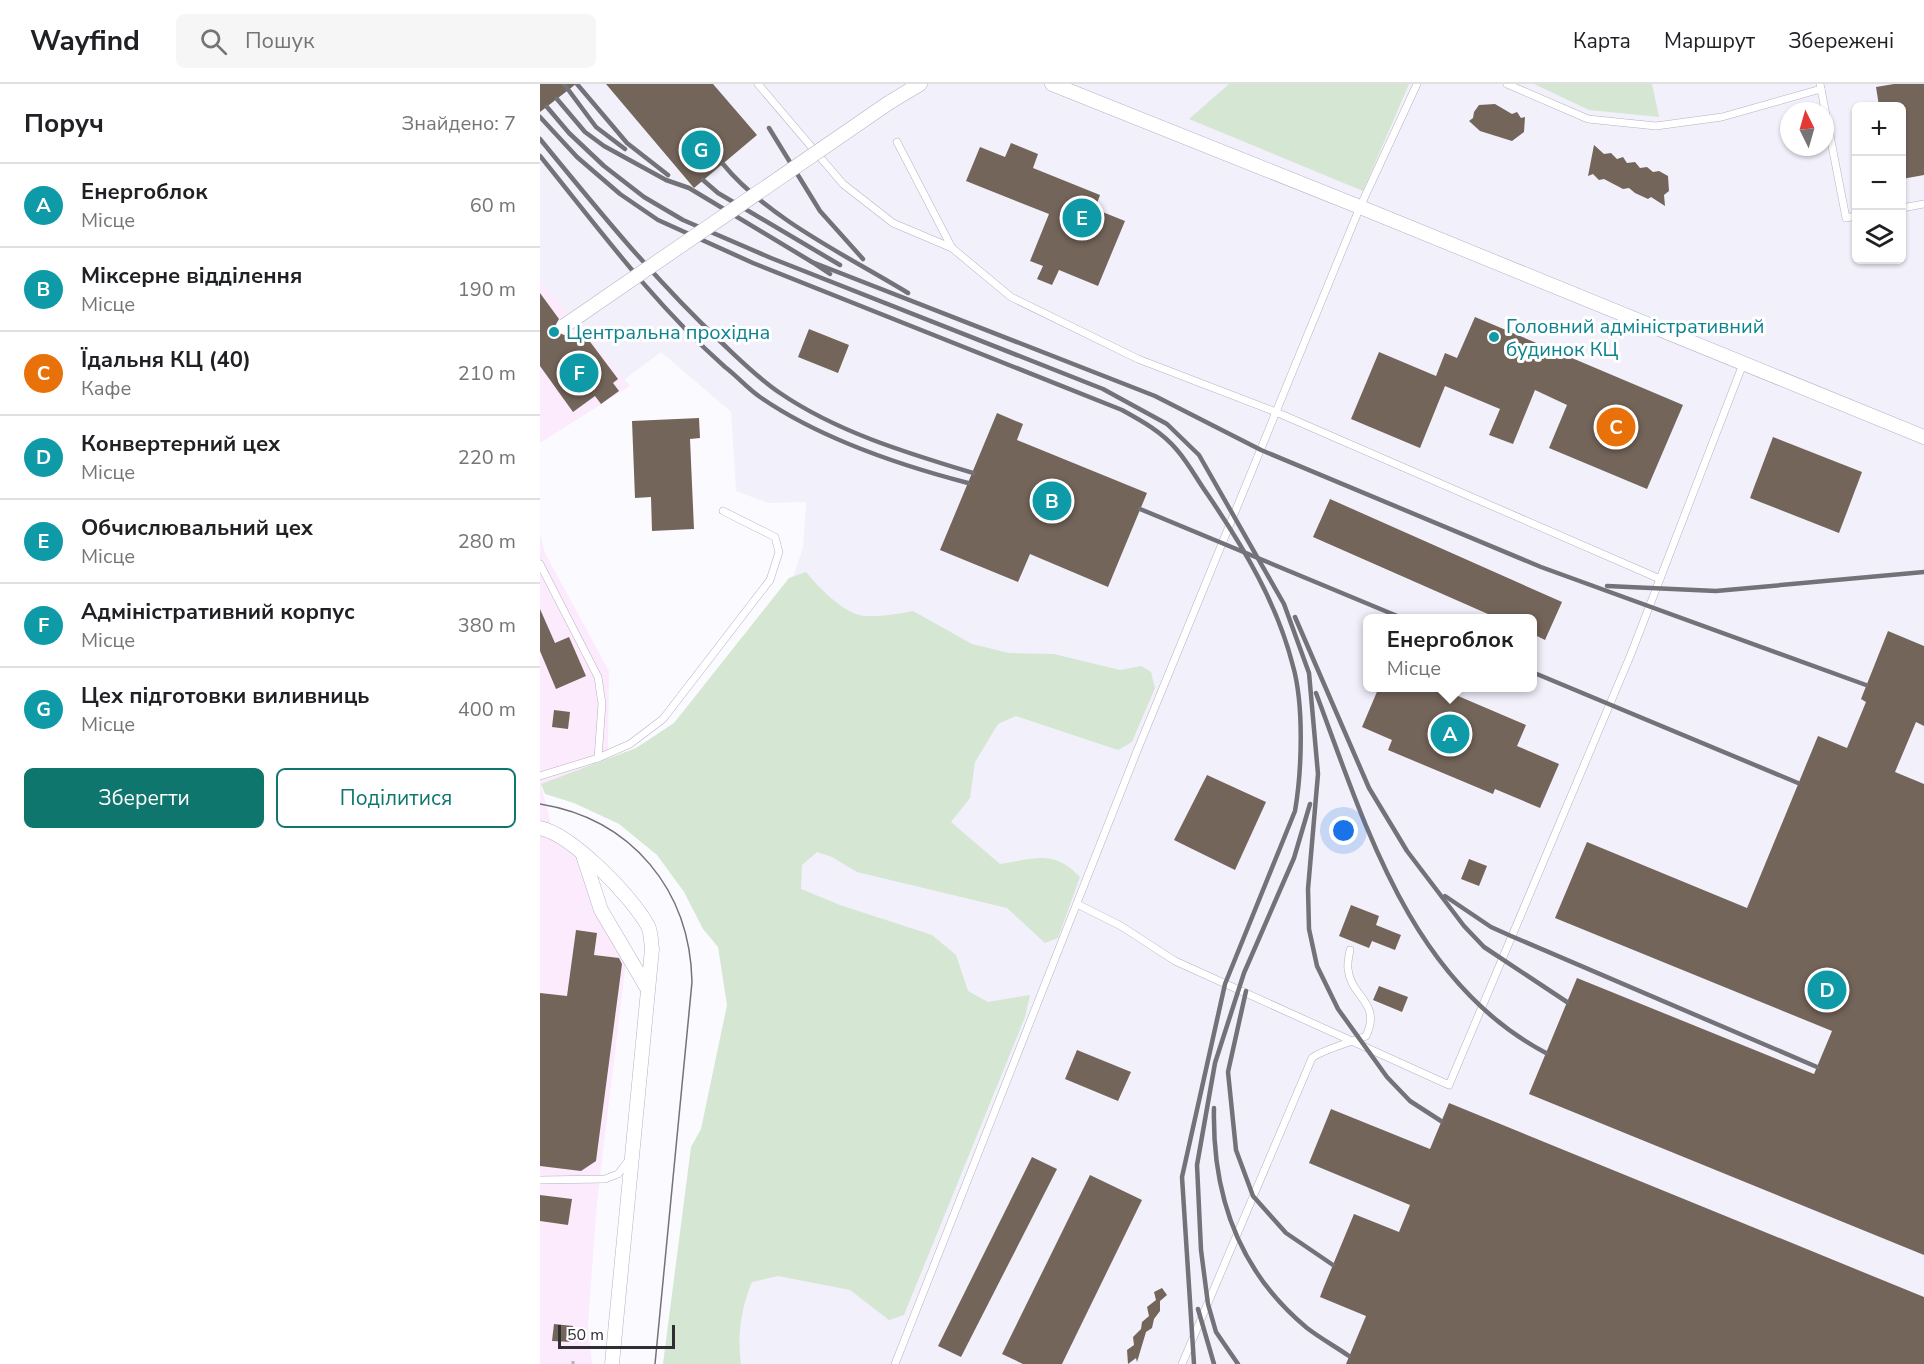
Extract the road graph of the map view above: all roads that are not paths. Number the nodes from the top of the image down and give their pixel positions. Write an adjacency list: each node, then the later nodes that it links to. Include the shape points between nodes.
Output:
1 (758, 84): 12 (lane, via 843,184 893,223)
2 (920, 84): 13 (street, bridge)
3 (1052, 84): 9 (street)
4 (1417, 84): 9 (lane)
5 (1507, 84): 6 (lane, via 1588,119 1656,126 1722,117)
6 (1821, 87): 11 (lane, via 1846,218)
7 (897, 142): 12 (lane)
8 (1924, 204): 10 (lane)
9 (1360, 207): 14 (street); 15 (lane)
10 (1906, 207)
11 (1852, 217)
12 (952, 248): 15 (lane, via 1011,297 1138,359)
13 (564, 326)
14 (1743, 364): 16 (street); 19 (lane)
15 (1276, 412): 19 (lane); 24 (lane)
16 (1924, 437)
17 (723, 511): 20 (lane, via 775,537 779,552 770,580 663,719 630,744)
18 (540, 564): 20 (lane, via 598,677 602,704)
19 (1660, 579): 27 (lane, via 1449,1084)
20 (598, 758): 21 (lane)
21 (540, 776)
22 (540, 828): 23 (street, via 554,831)
23 (582, 850): 26 (street, via 602,910); 26 (street, via 648,927 652,949)
24 (1077, 904): 27 (lane, via 1121,926 1175,961); 31 (lane)
25 (1350, 950): 27 (lane, via 1348,970 1370,1008 1372,1023 1366,1036)
26 (647, 987): 28 (street)
27 (1353, 1041): 32 (lane, via 1318,1052 1312,1058)
28 (632, 1156): 29 (lane, via 618,1174 605,1179); 30 (street)
29 (540, 1180)
30 (612, 1364)
31 (895, 1364)
32 (1182, 1364)

